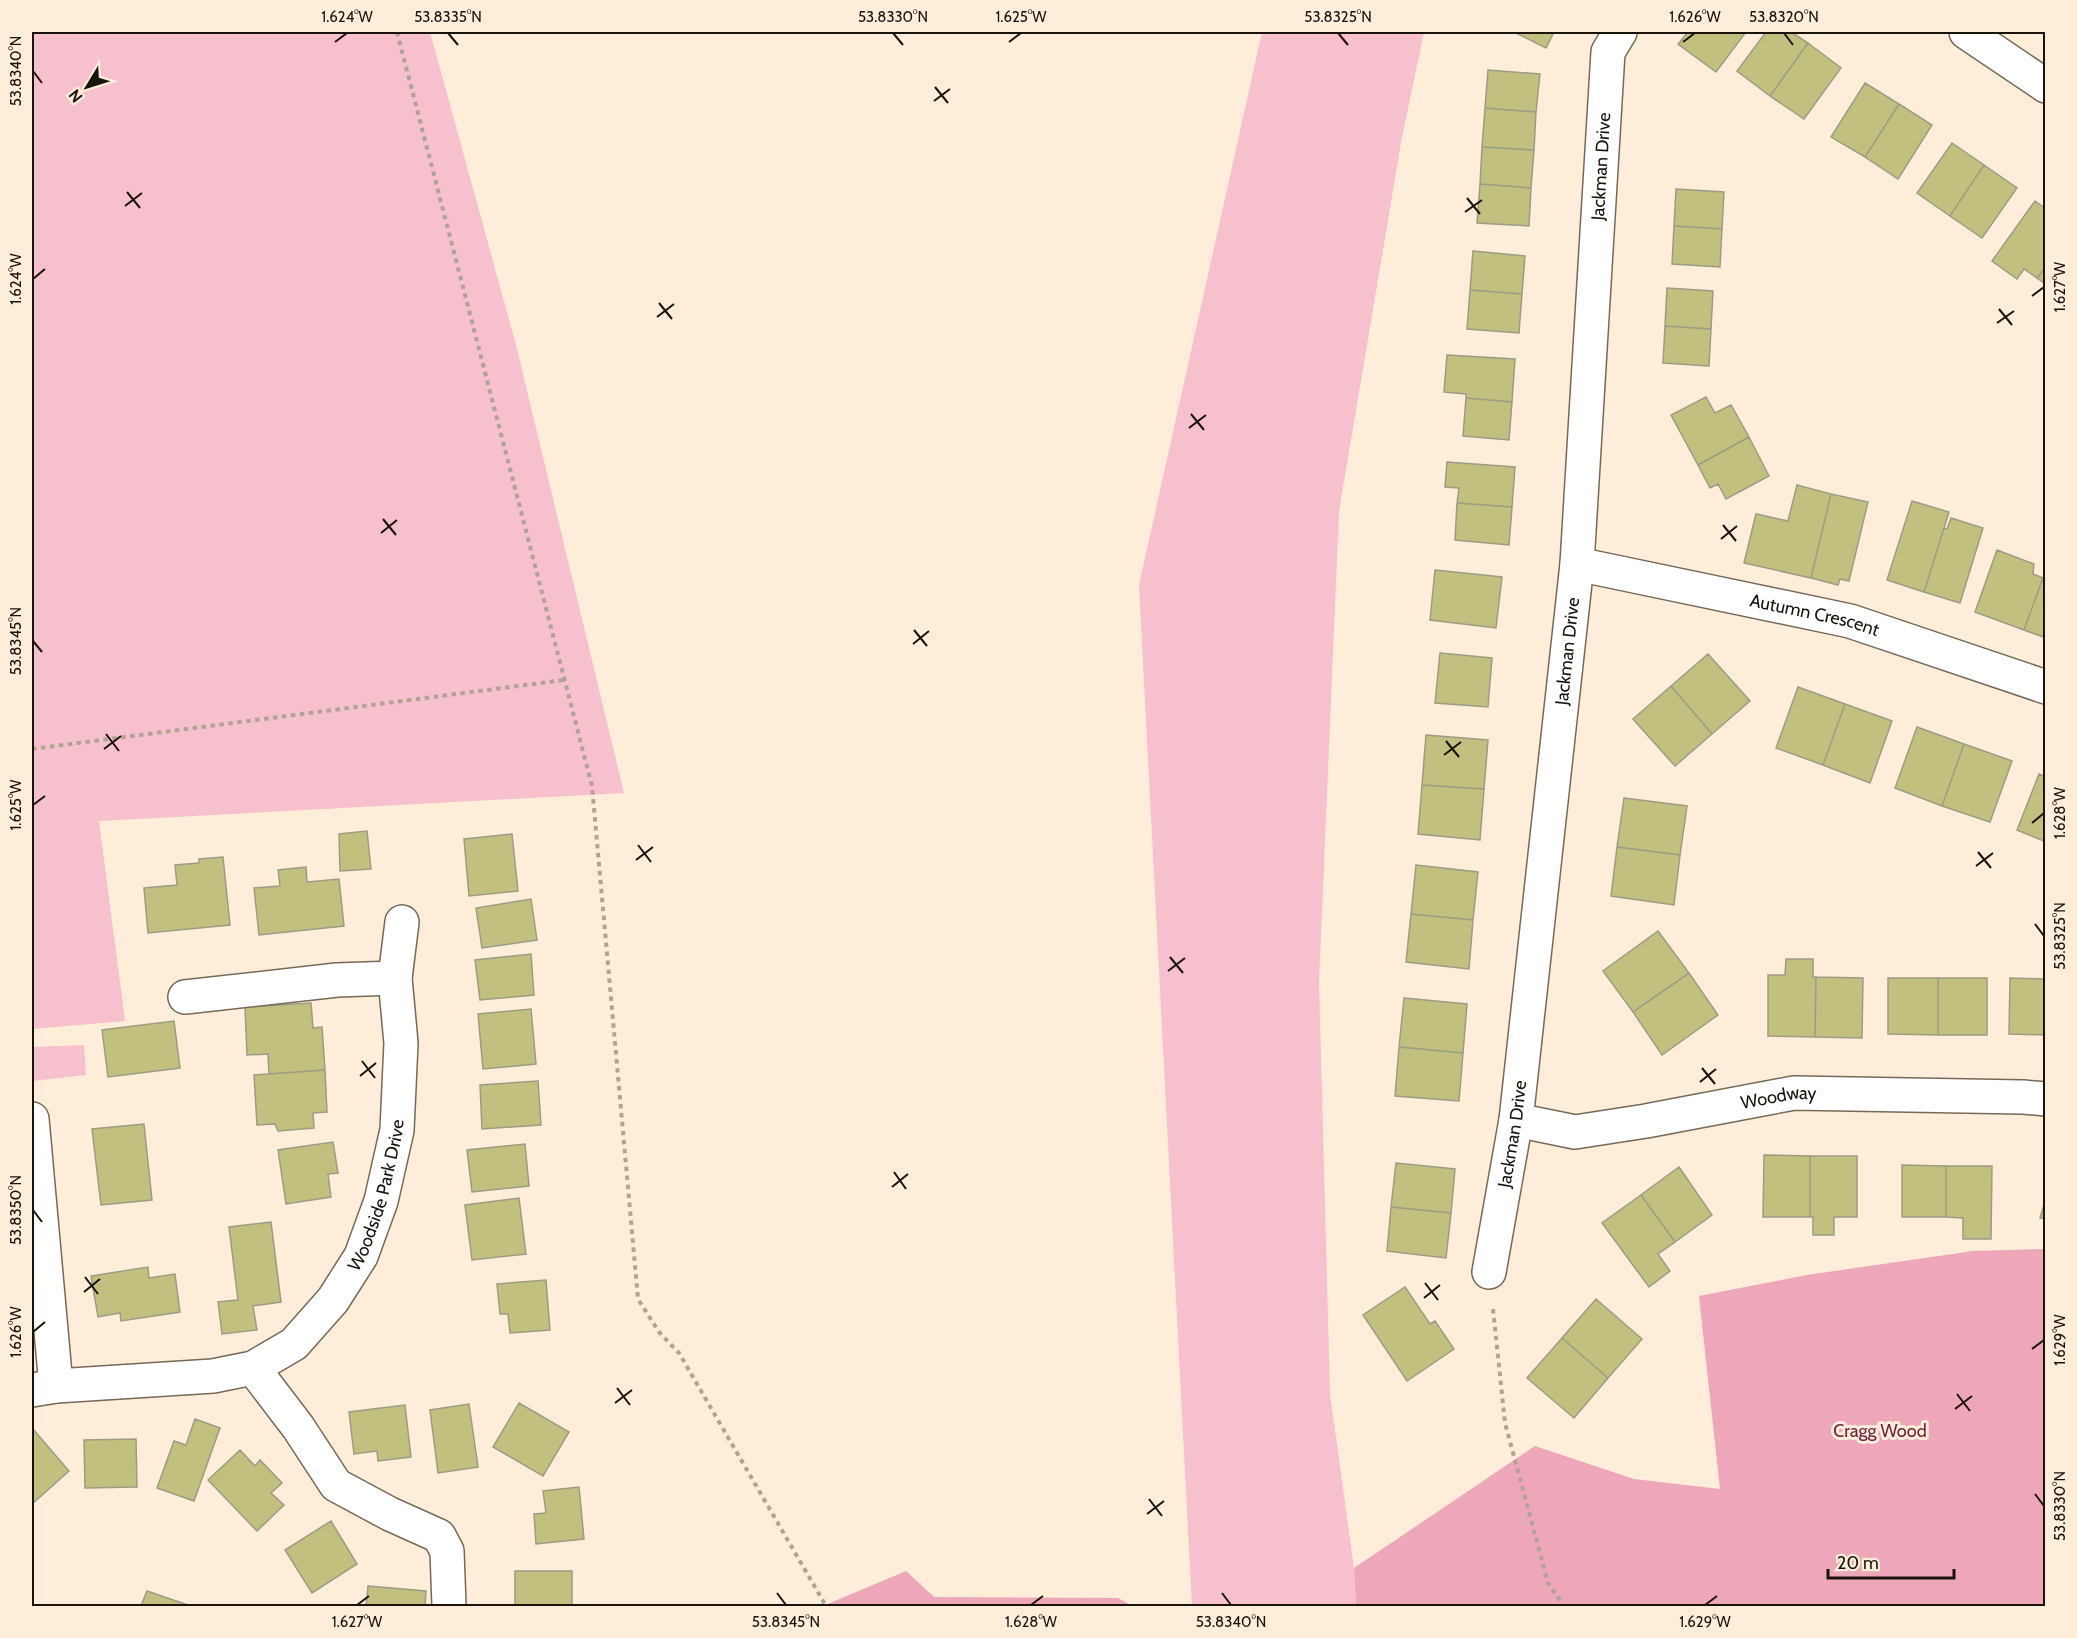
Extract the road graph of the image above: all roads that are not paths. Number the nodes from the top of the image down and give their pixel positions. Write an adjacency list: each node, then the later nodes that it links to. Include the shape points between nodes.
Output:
1 (1620, 32): 4 (street, Jackman Drive, via 1608,52)
2 (1966, 32): 3 (street)
3 (2046, 86)
4 (1578, 564): 5 (street, Autumn Crescent, via 1850,621); 11 (street, Jackman Drive)
5 (2046, 687)
6 (402, 922): 7 (street, Woodside Park Drive)
7 (395, 978): 8 (street, via 336,980); 13 (street, Woodside Park Drive, via 401,1043 397,1130 381,1201 361,1256 333,1300 294,1344)
8 (185, 997)
9 (2046, 1099): 11 (street, Woodway, via 1794,1094 1575,1132)
10 (32, 1119): 14 (street, Woodside Park Drive)
11 (1516, 1120): 12 (street, Jackman Drive)
12 (1489, 1272)
13 (254, 1368): 14 (street, Woodside Park Drive, via 213,1376); 15 (street, via 336,1485 439,1536 447,1551)
14 (44, 1388)
15 (448, 1606)

